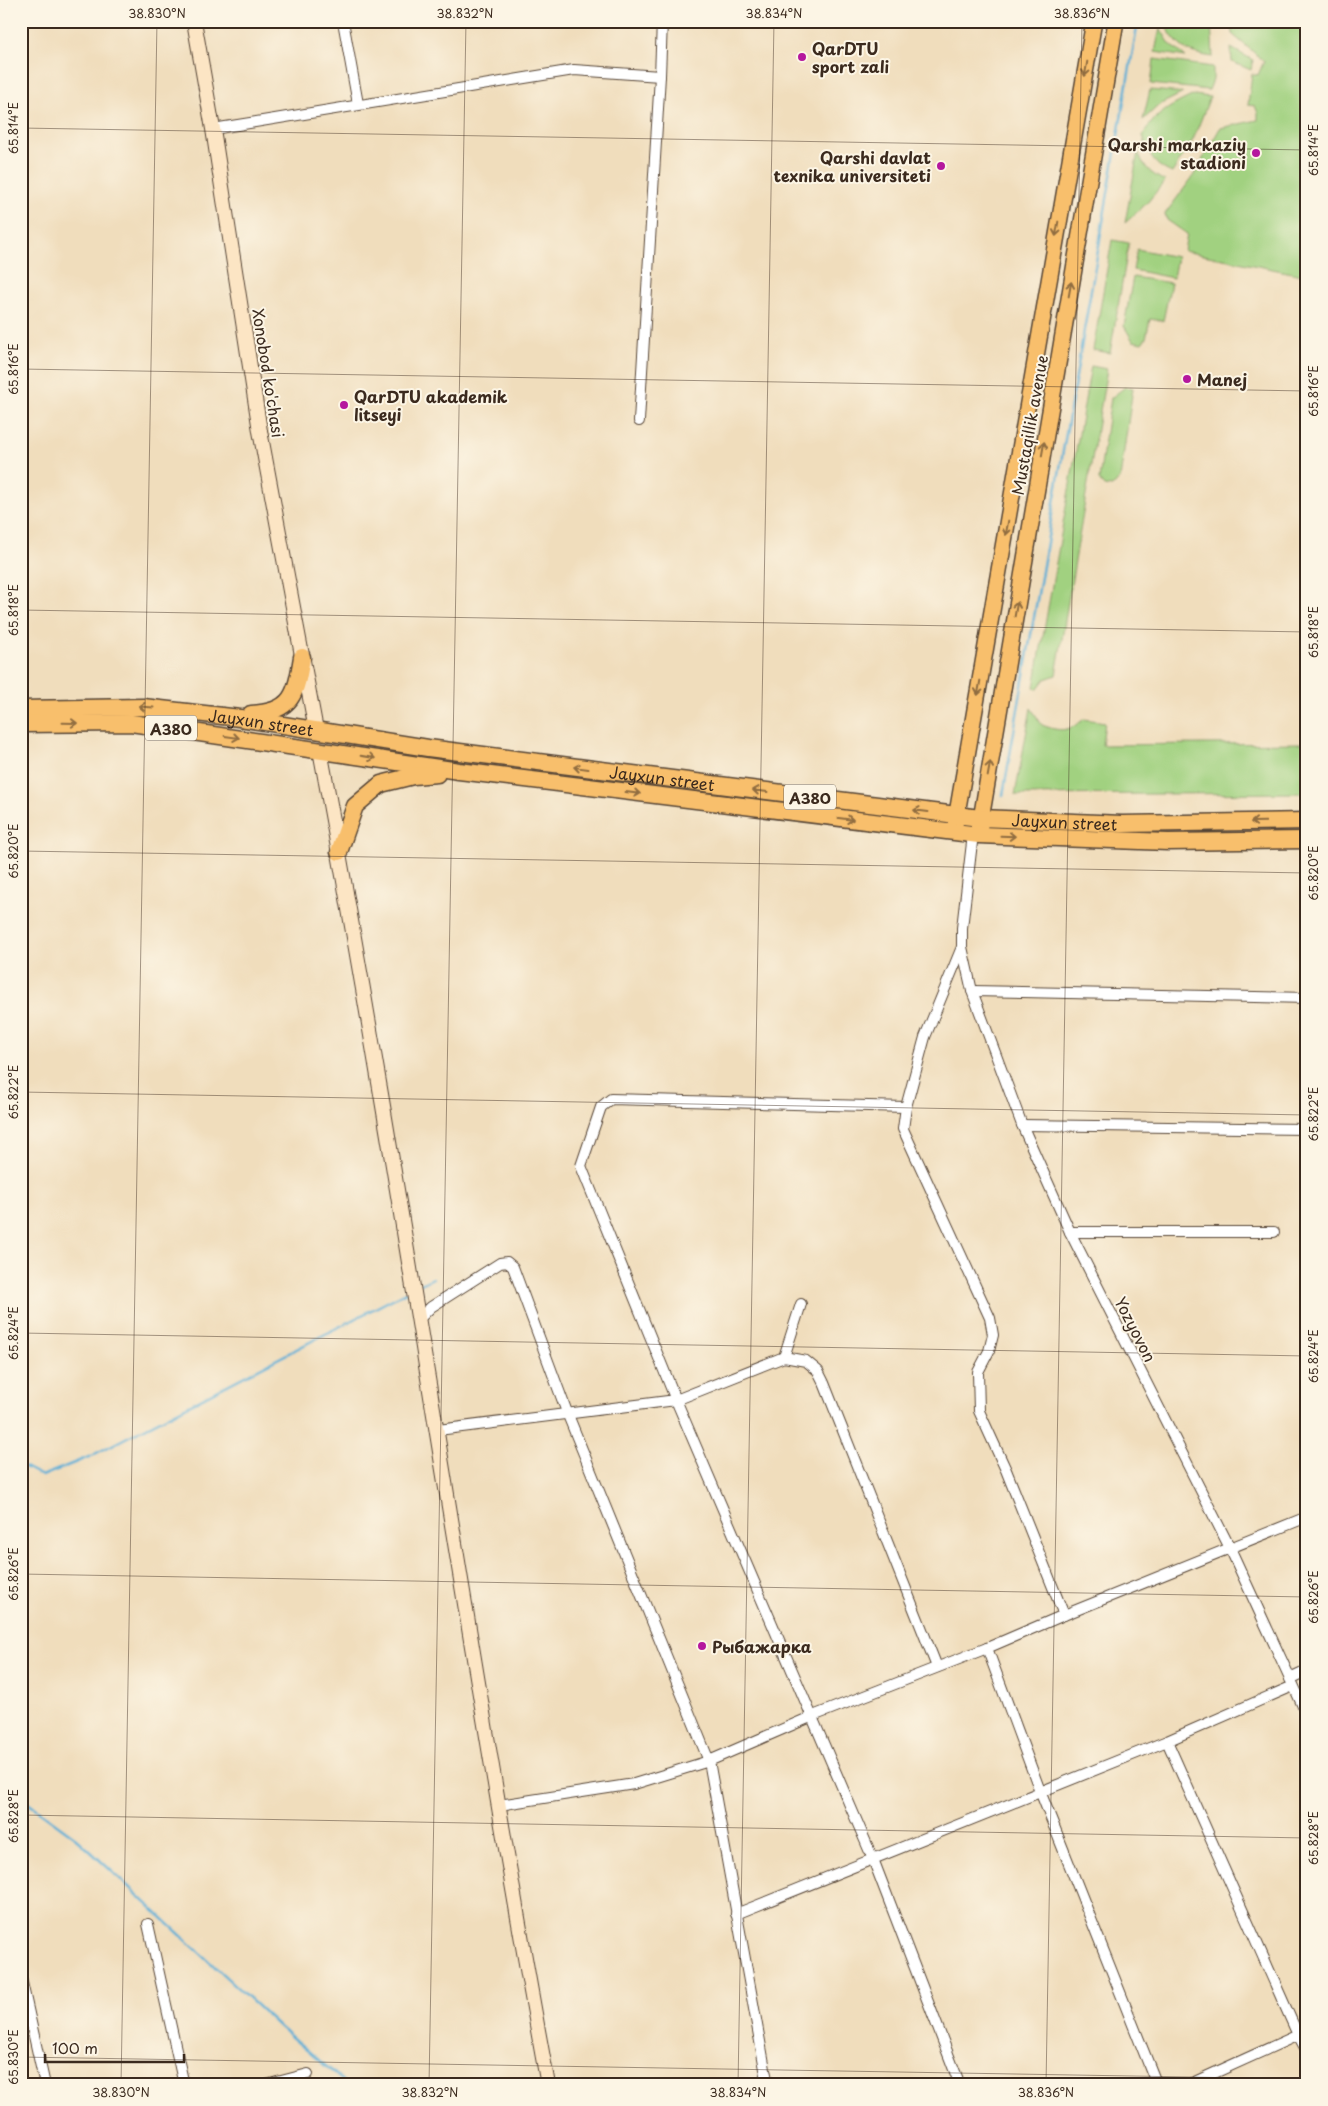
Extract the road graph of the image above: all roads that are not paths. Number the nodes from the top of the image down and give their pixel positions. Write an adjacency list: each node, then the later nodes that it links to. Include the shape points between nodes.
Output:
1 (194, 21): 8 (main road, Xonobod ko'chasi)
2 (343, 21): 7 (street)
3 (662, 21): 6 (street)
4 (1094, 21): 17 (main road, Mustaqillik avenue, one-way to 17)
5 (1116, 21): 19 (main road, Mustaqillik avenue, one-way to 5)
6 (660, 76): 7 (street, via 574,70); 9 (street)
7 (358, 104): 8 (street)
8 (213, 129): 10 (main road, Xonobod ko'chasi, via 260,431)
9 (639, 421)
10 (302, 657): 12 (highway, via 297,685 288,702 273,712); 14 (main road, Xonobod ko'chasi)
11 (21, 709): 12 (highway, Jayxun street / A380, one-way to 11, via 143,707)
12 (203, 714): 14 (highway, Jayxun street / A380)
13 (21, 724): 15 (highway, Jayxun street / A380, one-way to 15, via 131,723)
14 (316, 730): 17 (highway, Jayxun street / A380, one-way to 14, via 567,767)
15 (320, 750): 16 (highway, Jayxun street / A380, one-way to 16); 22 (main road)
16 (459, 771): 20 (highway, Jayxun street / A380, one-way to 20); 22 (highway, via 413,776 380,784 355,806)
17 (957, 815): 19 (highway, Jayxun street / A380); 20 (main road, Mustaqillik avenue)
18 (1307, 821): 19 (highway, Jayxun street / A380, one-way to 19)
19 (977, 829): 20 (highway, Jayxun street / A380); 21 (highway, Jayxun street / A380, one-way to 21, via 1168,842); 23 (street)
20 (954, 832)
21 (1307, 840)
22 (339, 852): 32 (main road)
23 (962, 947): 24 (street, Yozyovon); 26 (street, via 925,1037)
24 (972, 991): 25 (street); 27 (street, Yozyovon)
25 (1307, 998)
26 (906, 1107): 34 (street, via 611,1099 601,1107 581,1166); 39 (street, via 903,1129 990,1318 993,1335 978,1372 979,1411)
27 (1022, 1125): 28 (street); 29 (street, Yozyovon)
28 (1307, 1129)
29 (1070, 1232): 30 (street); 38 (street, Yozyovon)
30 (1274, 1232)
31 (801, 1304): 33 (street)
32 (420, 1318): 35 (street, via 439,1302 500,1263 507,1262 513,1267); 36 (main road)
33 (784, 1357): 34 (street); 41 (street, via 806,1360 818,1370)
34 (676, 1400): 35 (street); 45 (street)
35 (568, 1415): 36 (street); 47 (street)
36 (438, 1430): 49 (main road)
37 (1307, 1517): 38 (street)
38 (1230, 1548): 39 (street); 43 (street, Yozyovon)
39 (1064, 1615): 40 (street)
40 (987, 1648): 41 (street); 48 (street)
41 (937, 1668): 45 (street)
42 (1307, 1671): 43 (street)
43 (1292, 1682): 44 (street, Yozyovon); 46 (street)
44 (1307, 1715)
45 (813, 1716): 47 (street); 50 (street)
46 (1166, 1741): 48 (street); 54 (street)
47 (709, 1760): 49 (street, via 634,1784); 51 (street)
48 (1040, 1791): 50 (street); 63 (street)
49 (499, 1805): 60 (main road)
50 (873, 1859): 51 (street); 62 (street)
51 (736, 1914): 61 (street, via 767,2080)
52 (148, 1924): 58 (street)
53 (21, 1978): 57 (street)
54 (1302, 2033): 55 (street); 64 (street)
55 (1307, 2051)
56 (308, 2074): 59 (street)
57 (45, 2085)
58 (184, 2085)
59 (266, 2085)
60 (548, 2085)
61 (765, 2085)
62 (960, 2085)
63 (1157, 2085)
64 (1188, 2085)

